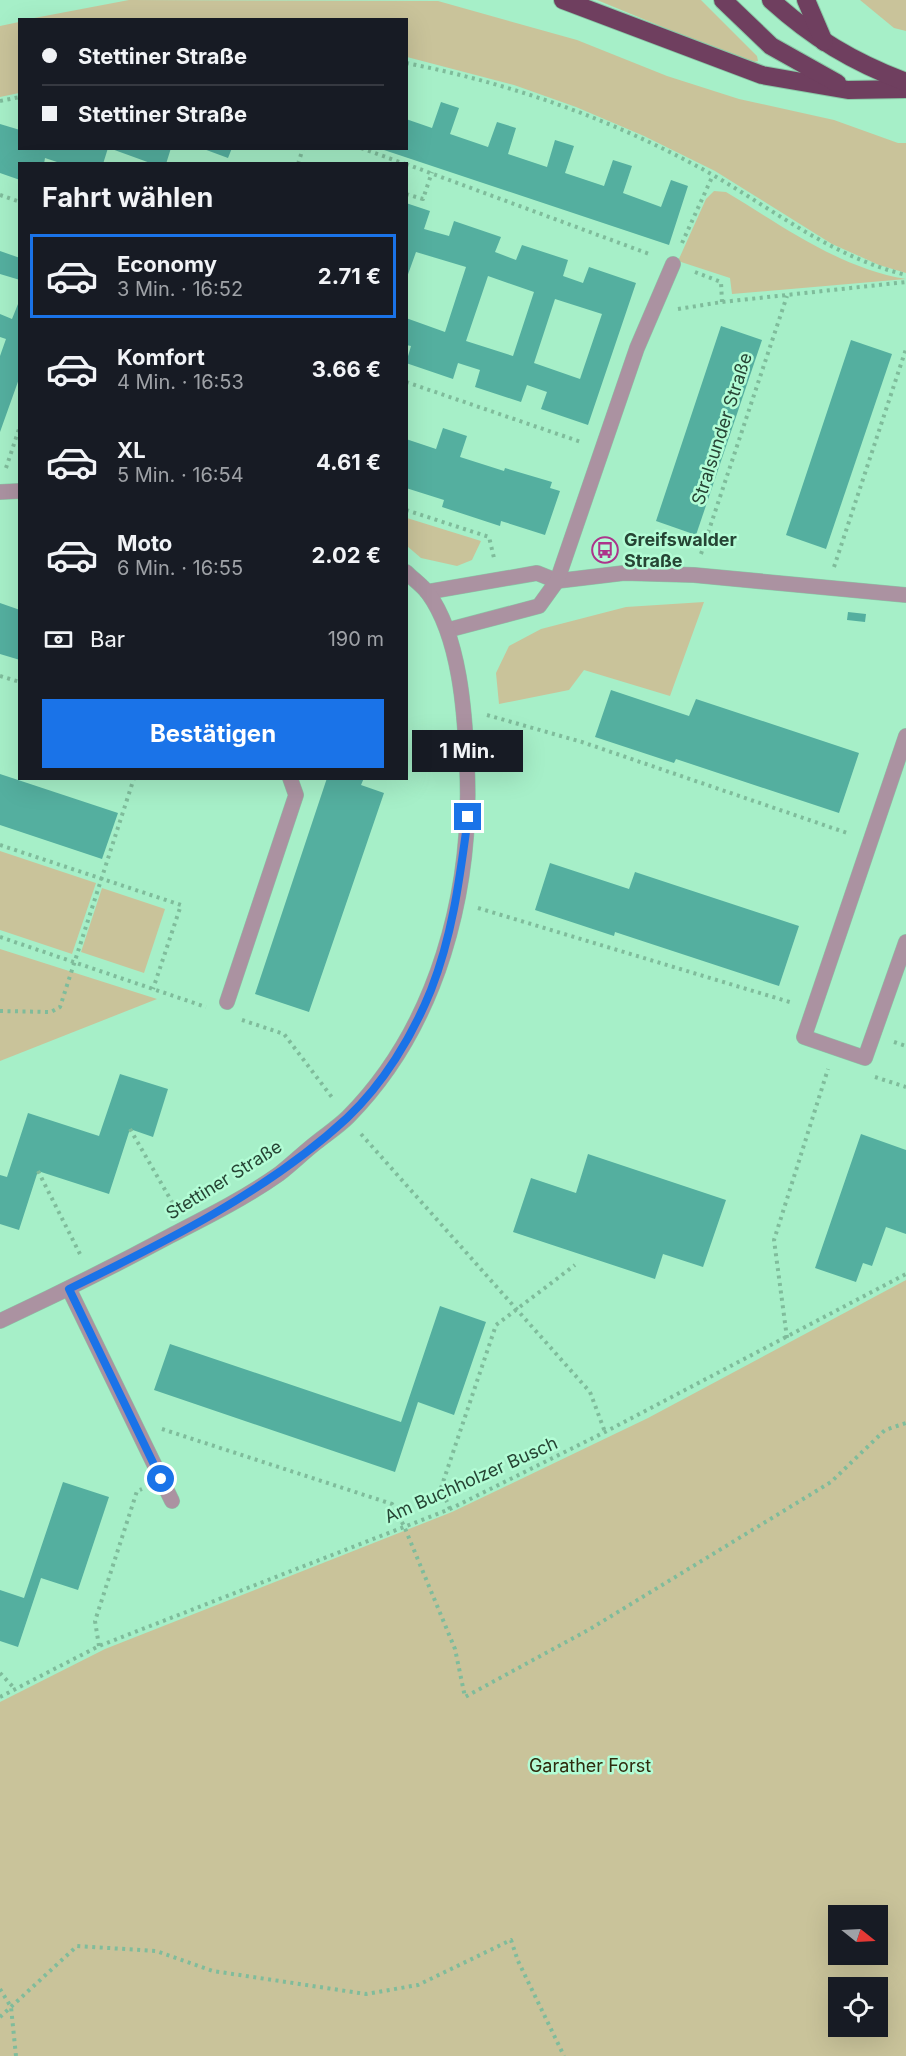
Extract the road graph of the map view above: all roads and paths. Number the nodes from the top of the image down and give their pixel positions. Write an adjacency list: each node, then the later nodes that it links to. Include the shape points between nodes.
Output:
1 (563, 0): 9 (highway, via 762,75)
2 (723, 0): 9 (highway, via 771,46)
3 (771, 0): 5 (highway)
4 (806, 0): 5 (highway)
5 (825, 43): 7 (highway, via 853,60)
6 (408, 63): 16 (path, via 512,88 563,106 643,138)
7 (906, 81)
8 (906, 88): 9 (highway)
9 (848, 90)
10 (18, 97): 11 (path)
11 (0, 101)
12 (367, 150): 13 (path)
13 (400, 162)
14 (408, 165): 15 (path)
15 (432, 172): 18 (path, via 423,199); 20 (path)
16 (713, 175): 20 (path); 21 (path, via 829,246 878,268)
17 (0, 195): 19 (path)
18 (408, 195)
19 (18, 201)
20 (673, 264): 24 (path, via 721,282); 25 (street)
21 (906, 275)
22 (906, 282): 23 (path)
23 (787, 296): 24 (path); 34 (path, Stralsunder Straße)
24 (722, 302): 25 (path)
25 (653, 310): 29 (street)
26 (906, 349): 37 (path)
27 (408, 383): 29 (path)
28 (18, 432): 30 (path)
29 (601, 449): 36 (street)
30 (1, 485): 31 (street)
31 (18, 490)
32 (408, 511): 35 (path, via 489,537)
33 (408, 574): 38 (street, Stettiner Straße)
34 (694, 575): 36 (street, via 624,573); 37 (street)
35 (500, 579): 36 (street, via 537,573); 38 (street)
36 (557, 581): 40 (street, via 539,606)
37 (827, 587): 39 (street)
38 (427, 592): 40 (street, Stettiner Straße)
39 (906, 596)
40 (448, 630): 43 (street, Stettiner Straße)
41 (0, 676): 42 (path)
42 (18, 681)
43 (464, 709): 47 (path, via 582,742); 50 (street, Stettiner Straße, via 468,817)
44 (906, 736): 47 (street)
45 (133, 780): 49 (path)
46 (291, 780): 53 (street, via 296,795)
47 (871, 841): 54 (street)
48 (0, 845): 49 (path)
49 (101, 879): 52 (path, via 181,905); 55 (path, via 60,1007 51,1012)
50 (457, 901): 54 (path); 61 (street, Stettiner Straße, via 444,953 417,1022 375,1086 347,1118 278,1174)
51 (906, 942): 54 (street, via 865,1058 804,1037)
52 (153, 989)
53 (227, 1002)
54 (813, 1010)
55 (0, 1011)
56 (830, 1063): 67 (path, via 774,1240)
57 (869, 1075): 58 (path)
58 (906, 1087)
59 (130, 1130): 61 (path)
60 (38, 1172): 64 (path)
61 (188, 1227): 64 (street, Stettiner Straße)
62 (575, 1265): 72 (path, via 496,1324 441,1488)
63 (906, 1274): 67 (path, Am Buchholzer Busch)
64 (92, 1278): 65 (street, Stettiner Straße)
65 (69, 1289): 66 (street, Stettiner Straße); 68 (street)
66 (0, 1321)
67 (787, 1338): 72 (path, Am Buchholzer Busch)
68 (133, 1419): 70 (street); 73 (path, via 392,1504)
69 (906, 1423): 73 (path, via 885,1430 831,1482 590,1629 465,1697 455,1649)
70 (161, 1479): 71 (street); 74 (path, via 137,1491 95,1621)
71 (172, 1501)
72 (450, 1509): 73 (path, Am Buchholzer Busch)
73 (404, 1526): 74 (path, Am Buchholzer Busch)
74 (99, 1646): 76 (path, Am Buchholzer Busch)
75 (0, 1673): 76 (path)
76 (14, 1688): 77 (path, Am Buchholzer Busch)
77 (0, 1697)
78 (0, 1989): 79 (path)
79 (10, 2007): 80 (path); 81 (path); 82 (path, via 77,1946 156,1951 213,1971 366,1994 418,1985 511,1940)
80 (0, 2017)
81 (16, 2056)
82 (564, 2056)

